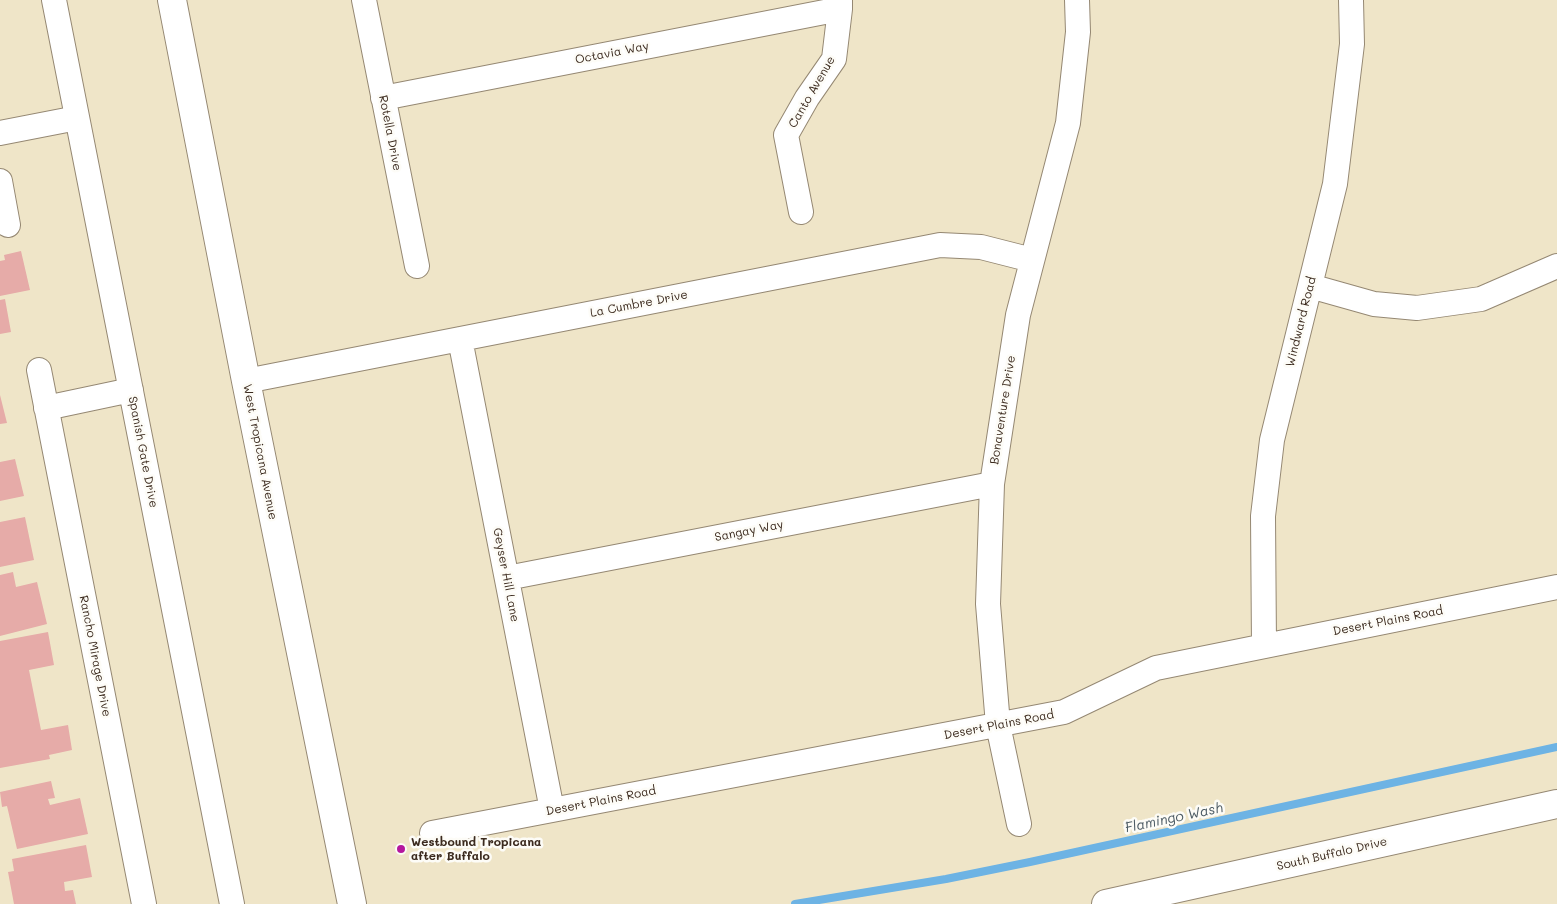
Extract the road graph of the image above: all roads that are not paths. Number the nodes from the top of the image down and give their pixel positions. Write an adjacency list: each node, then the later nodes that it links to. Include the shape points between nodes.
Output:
1 (54, 0): 8 (street, Spanish Gate Drive)
2 (172, 0): 19 (main road, West Tropicana Avenue)
3 (364, 0): 7 (street, Rotella Drive)
4 (1077, 0): 13 (street, Bonaventure Drive, via 1078,32 1068,123)
5 (1351, 0): 16 (street, Windward Road, via 1352,44 1335,184)
6 (840, 4): 7 (street, Octavia Way); 11 (street, Canto Avenue, via 834,59 786,135)
7 (383, 98): 14 (street, Rotella Drive)
8 (77, 118): 9 (street); 20 (street, Spanish Gate Drive)
9 (0, 133)
10 (0, 181): 12 (street)
11 (801, 212)
12 (8, 226)
13 (1032, 260): 17 (street, La Cumbre Drive, via 981,247 940,245); 22 (street, Bonaventure Drive, via 1018,315)
14 (417, 266)
15 (1557, 266): 16 (street, via 1482,299 1417,308 1374,304)
16 (1310, 286): 25 (street, Windward Road, via 1272,440 1264,516)
17 (460, 339): 19 (street, La Cumbre Drive); 23 (street, Geyser Hill Lane)
18 (39, 370): 21 (street, Rancho Mirage Drive)
19 (246, 381): 33 (main road, West Tropicana Avenue)
20 (131, 390): 21 (street); 32 (street, Spanish Gate Drive)
21 (46, 408): 31 (street, Rancho Mirage Drive)
22 (992, 484): 23 (street, Sangay Way); 26 (street, Bonaventure Drive, via 988,604)
23 (507, 578): 28 (street, Geyser Hill Lane)
24 (1557, 587): 25 (street, Desert Plains Road)
25 (1264, 646): 26 (street, Desert Plains Road, via 1156,668 1064,712)
26 (998, 725): 28 (street, Desert Plains Road); 29 (street, Bonaventure Drive)
27 (1557, 804): 34 (main road, South Buffalo Drive)
28 (552, 810): 30 (street, Desert Plains Road)
29 (1019, 824)
30 (432, 833)
31 (144, 904)
32 (232, 904)
33 (352, 904)
34 (1106, 904)

